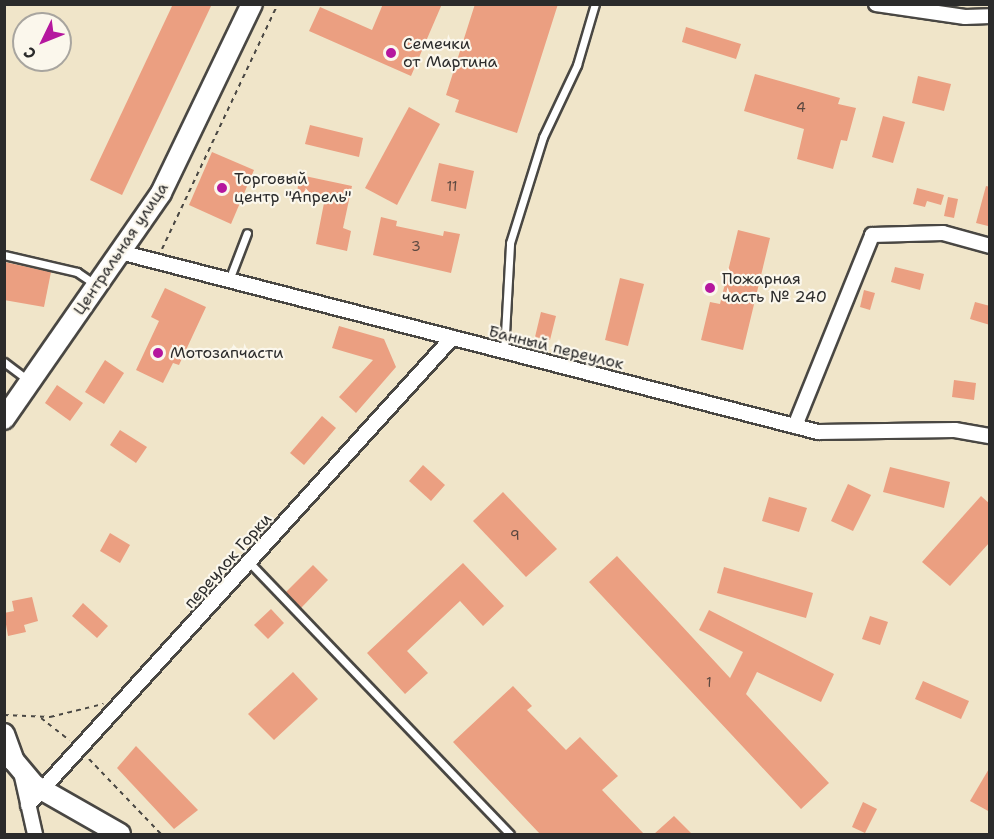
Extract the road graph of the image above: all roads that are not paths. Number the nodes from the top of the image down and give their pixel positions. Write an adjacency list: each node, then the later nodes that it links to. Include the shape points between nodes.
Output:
1 (252, 4): 7 (main road, Центральная улица, via 161,193)
2 (595, 4): 12 (lane, via 577,65 543,137 510,243)
3 (876, 4): 4 (street, via 964,17)
4 (990, 16)
5 (247, 233): 9 (lane)
6 (990, 246): 16 (street, via 944,233 872,235)
7 (120, 252): 9 (street, Банный переулок); 10 (main road, Центральная улица)
8 (4, 255): 10 (lane, via 77,272)
9 (229, 280): 11 (street, Банный переулок)
10 (97, 285): 14 (main road, Центральная улица)
11 (452, 339): 12 (street, Банный переулок); 18 (street, переулок Горки)
12 (504, 352): 16 (street, Банный переулок)
13 (4, 362): 14 (lane)
14 (29, 381): 15 (main road, Центральная улица)
15 (4, 418)
16 (795, 426): 17 (street, Банный переулок, via 818,432 955,430)
17 (989, 435)
18 (249, 562): 21 (street, переулок Горки); 25 (lane)
19 (4, 734): 20 (main road)
20 (20, 770): 21 (main road); 22 (street)
21 (41, 790): 22 (street, переулок Горки); 24 (main road)
22 (28, 805): 23 (street)
23 (35, 834)
24 (120, 834)
25 (510, 834)

